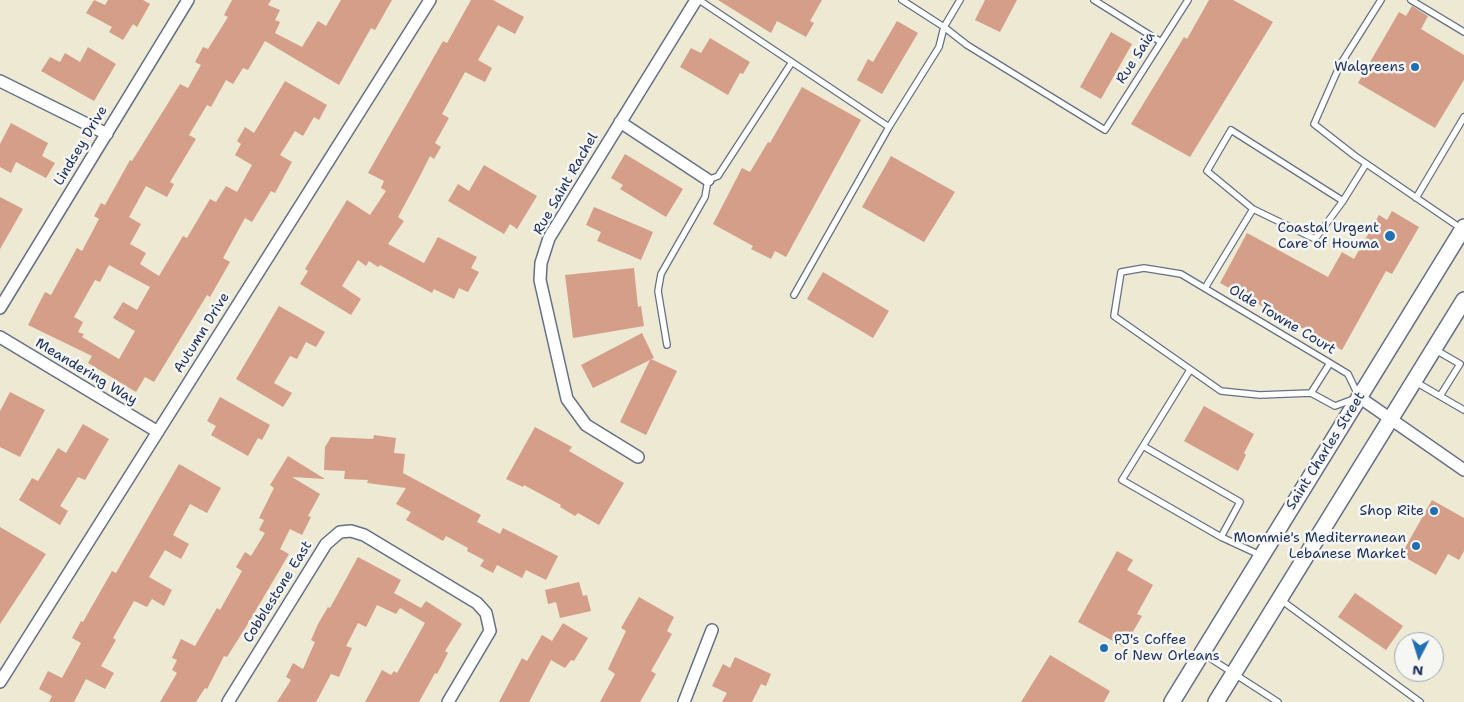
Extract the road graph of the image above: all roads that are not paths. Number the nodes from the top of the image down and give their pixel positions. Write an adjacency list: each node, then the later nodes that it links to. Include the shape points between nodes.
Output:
1 (188, 0): 18 (street, Lindsey Drive)
2 (430, 0): 40 (street, Autumn Drive)
3 (697, 0): 13 (lane); 16 (street, Rue Saint Rachel)
4 (902, 0): 10 (lane)
5 (960, 0): 10 (lane)
6 (1094, 0): 12 (lane)
7 (1188, 0): 12 (lane, Rue Saia)
8 (1380, 0): 19 (lane, via 1340,65 1314,124)
9 (1411, 0): 11 (lane)
10 (944, 26): 12 (lane, Rue Saia, via 967,46 1105,130); 17 (lane, via 939,47)
11 (1464, 32)
12 (1162, 42)
13 (792, 62): 17 (lane); 20 (lane, via 718,176)
14 (0, 81): 18 (street)
15 (1464, 117): 21 (lane)
16 (620, 122): 20 (street); 42 (street, Rue Saint Rachel, via 550,238 541,262 540,280 567,399 586,425)
17 (889, 127): 26 (lane)
18 (107, 134): 28 (street, Lindsey Drive)
19 (1366, 164): 21 (lane); 22 (lane)
20 (708, 180): 30 (lane, via 705,197 661,274 658,290)
21 (1416, 198): 24 (lane)
22 (1343, 202): 23 (lane, via 1314,239); 23 (lane, via 1231,130 1207,171)
23 (1253, 209): 25 (lane)
24 (1464, 229): 37 (street, Saint Charles Street)
25 (1205, 288): 32 (lane, Olde Towne Court); 33 (lane, Olde Towne Court, via 1181,274 1144,268 1122,272 1114,316)
26 (794, 295)
27 (1462, 306): 31 (street)
28 (0, 308)
29 (0, 337): 40 (street, Meandering Way)
30 (667, 345)
31 (1434, 349): 34 (street); 36 (lane, via 1460,364)
32 (1330, 363): 35 (lane); 37 (lane, Olde Towne Court, via 1348,374)
33 (1190, 370): 35 (lane, via 1222,392 1260,395); 41 (lane)
34 (1414, 381): 36 (lane); 39 (street)
35 (1311, 393): 37 (lane, via 1335,406)
36 (1440, 396): 38 (lane)
37 (1359, 397): 39 (street); 45 (street, Saint Charles Street)
38 (1464, 410)
39 (1392, 418): 43 (street); 46 (street)
40 (158, 432): 50 (street, Autumn Drive)
41 (1143, 446): 44 (lane, via 1240,502); 44 (lane, via 1122,480)
42 (638, 457)
43 (1464, 470)
44 (1221, 537): 45 (lane)
45 (1262, 555): 48 (street, Saint Charles Street)
46 (1279, 599): 49 (street); 57 (lane)
47 (712, 630): 53 (street)
48 (1202, 653): 49 (lane); 54 (street, Saint Charles Street)
49 (1234, 672): 55 (street); 56 (lane)
50 (0, 682)
51 (228, 702): 52 (street, Cobblestone East, via 332,537 340,532 356,532 477,603 486,613 490,631 485,643)
52 (448, 702)
53 (684, 702)
54 (1172, 702)
55 (1216, 702)
56 (1278, 702)
57 (1420, 702)

